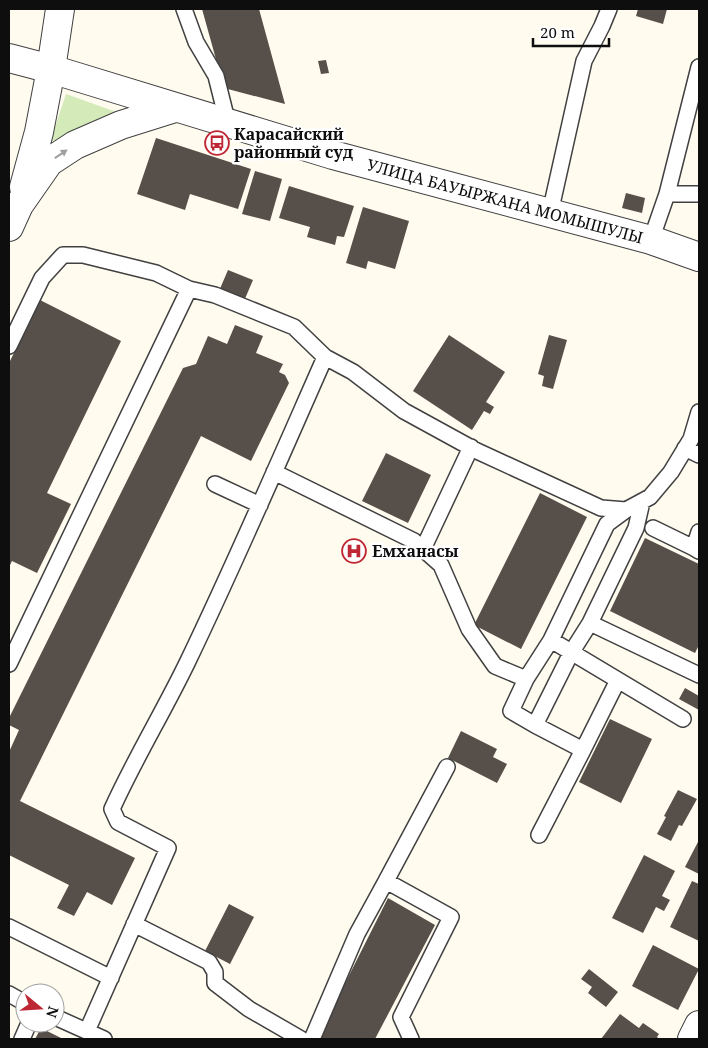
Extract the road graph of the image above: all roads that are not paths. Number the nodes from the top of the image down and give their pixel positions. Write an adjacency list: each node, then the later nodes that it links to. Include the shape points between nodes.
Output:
1 (60, 9): 6 (street)
2 (184, 9): 8 (lane, via 196,42 216,76)
3 (609, 9): 11 (lane, via 584,61)
4 (9, 58): 6 (street, УЛИЦА БАУЫРЖАНА МОМЫШУЛЫ)
5 (699, 67): 9 (lane)
6 (51, 69): 7 (street, УЛИЦА БАУЫРЖАНА МОМЫШУЛЫ); 12 (street, via 39,132)
7 (175, 108): 8 (street, УЛИЦА БАУЫРЖАНА МОМЫШУЛЫ); 12 (street, one-way to 7, via 49,162 75,145 121,125)
8 (228, 124): 11 (street, УЛИЦА БАУЫРЖАНА МОМЫШУЛЫ)
9 (667, 194): 10 (lane); 13 (lane)
10 (699, 194)
11 (550, 213): 13 (street, УЛИЦА БАУЫРЖАНА МОМЫШУЛЫ)
12 (14, 216)
13 (651, 240): 14 (street, УЛИЦА БАУЫРЖАНА МОМЫШУЛЫ)
14 (699, 256)
15 (189, 289): 16 (lane, via 156,273 83,255 63,255 42,278); 17 (lane, via 294,327); 34 (lane)
16 (9, 346)
17 (324, 357): 19 (lane, via 353,372 404,411); 22 (lane)
18 (699, 412): 20 (lane)
19 (471, 447): 26 (lane, via 601,508); 29 (lane)
20 (685, 448): 21 (lane); 24 (lane, via 671,472)
21 (699, 455)
22 (274, 472): 25 (lane); 29 (lane, via 414,541)
23 (215, 484): 25 (lane)
24 (642, 502): 26 (lane); 31 (lane, via 636,528)
25 (260, 505): 44 (lane, via 188,662 112,809 118,822 168,848)
26 (626, 510): 32 (lane, via 607,524)
27 (653, 528): 30 (lane)
28 (699, 532): 30 (lane)
29 (422, 549): 36 (lane, via 441,565 469,629 495,666)
30 (696, 549)
31 (590, 623): 33 (lane); 35 (lane)
32 (550, 640): 33 (lane); 36 (lane)
33 (571, 653): 37 (lane); 39 (lane)
34 (9, 664)
35 (699, 675)
36 (526, 679): 39 (lane, via 511,711)
37 (618, 680): 38 (lane); 40 (lane)
38 (684, 719)
39 (535, 726): 40 (lane)
40 (583, 750): 42 (lane)
41 (447, 766): 43 (lane)
42 (539, 835)
43 (386, 881): 52 (lane, via 357,934); 53 (lane, via 451,917 401,1018)
44 (134, 924): 46 (lane); 51 (lane, via 208,962 215,972 215,983 248,1009)
45 (9, 927): 46 (lane)
46 (111, 978): 49 (lane)
47 (65, 1021): 49 (lane)
48 (699, 1024): 54 (street)
49 (87, 1031): 50 (lane)
50 (104, 1039)
51 (300, 1039)
52 (312, 1039)
53 (411, 1039)
54 (692, 1039)

